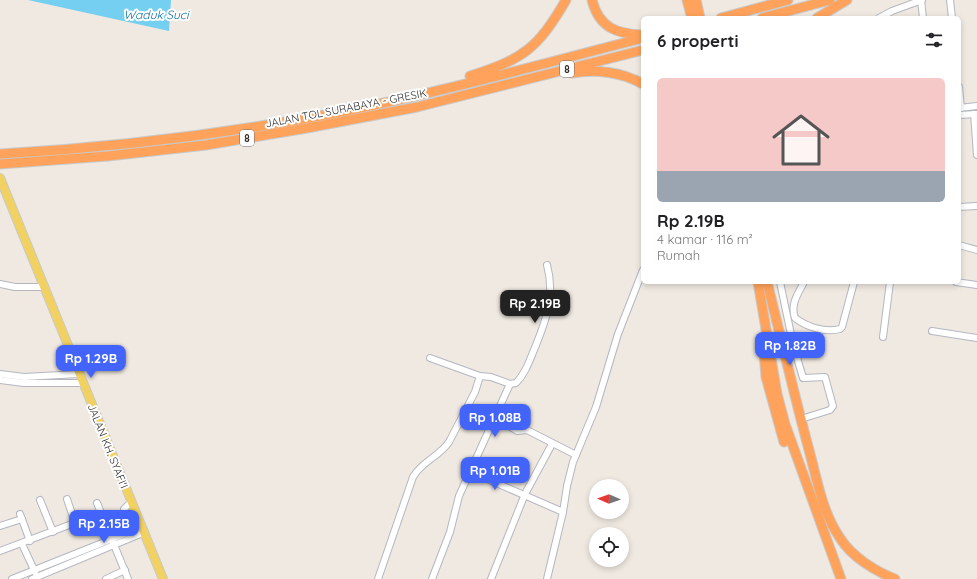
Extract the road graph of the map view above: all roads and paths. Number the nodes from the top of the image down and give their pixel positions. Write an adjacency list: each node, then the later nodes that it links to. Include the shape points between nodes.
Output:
1 (566, 0): 24 (highway, via 551,27 536,44 520,56 500,66)
2 (592, 0): 19 (highway, via 597,13 609,27 622,34)
3 (788, 0): 12 (highway)
4 (830, 0): 13 (highway)
5 (847, 0): 14 (highway)
6 (922, 0): 9 (street); 17 (street)
7 (950, 0): 18 (street)
8 (693, 4): 10 (highway); 11 (highway)
9 (892, 11): 15 (street); 16 (street)
10 (692, 16)
11 (699, 16)
12 (728, 16)
13 (770, 16)
14 (820, 16)
15 (883, 16)
16 (892, 16)
17 (923, 16)
18 (952, 16)
19 (641, 37)
20 (641, 38): 24 (highway, JALAN TOL SURABAYA - GRESIK / 8)
21 (641, 51): 23 (highway, JALAN TOL SURABAYA - GRESIK / 8)
22 (641, 83): 23 (highway, via 622,75 584,71)
23 (491, 89): 31 (highway, JALAN TOL SURABAYA - GRESIK / 8, via 392,113 206,145)
24 (414, 96): 29 (highway, JALAN TOL SURABAYA - GRESIK / 8, via 314,117 212,134)
25 (977, 106): 26 (street)
26 (961, 108)
27 (975, 114): 28 (street); 30 (street)
28 (961, 115)
29 (0, 154)
30 (977, 155)
31 (0, 164)
32 (1, 182): 48 (main road, JALAN KH. SYAFI'I)
33 (977, 206): 34 (street)
34 (961, 207)
35 (961, 246): 36 (street)
36 (977, 250)
37 (547, 265): 58 (street, via 551,298 546,322 524,373 516,383)
38 (641, 275): 62 (street, via 618,334 596,407)
39 (961, 283): 47 (street)
40 (0, 284): 48 (street)
41 (767, 284): 60 (highway)
42 (780, 284): 60 (street, via 803,378 824,377 833,406 830,410)
43 (803, 284): 44 (street, via 794,302 794,318 818,329 832,330 840,329 842,326)
44 (853, 284)
45 (890, 284): 50 (street)
46 (758, 285): 93 (highway, via 766,377 778,424 818,518)
47 (977, 285)
48 (45, 287): 54 (main road, JALAN KH. SYAFI'I)
49 (932, 332): 51 (street)
50 (883, 337)
51 (977, 338)
52 (430, 358): 55 (street)
53 (0, 374): 54 (street)
54 (79, 374): 57 (main road, JALAN KH. SYAFI'I)
55 (480, 376): 58 (street); 89 (street, via 475,392 449,442 421,466 413,477)
56 (0, 380): 57 (street, via 24,384)
57 (82, 383): 67 (main road, JALAN KH. SYAFI'I)
58 (510, 384): 59 (street)
59 (495, 417): 61 (street, via 517,430 527,430); 63 (street)
60 (801, 419): 94 (highway, via 823,502 833,528 856,555 876,570)
61 (552, 444): 62 (street); 64 (street)
62 (576, 455): 69 (street)
63 (471, 472): 64 (street); 90 (street, via 459,496 450,532)
64 (525, 494): 69 (street); 91 (street)
65 (67, 499): 71 (street)
66 (40, 500): 74 (street)
67 (131, 502): 73 (main road, JALAN KH. SYAFI'I); 75 (street, via 123,511)
68 (97, 503): 70 (street)
69 (563, 512): 92 (street)
70 (101, 513): 71 (street); 76 (street)
71 (75, 523): 74 (street)
72 (0, 526): 77 (street, via 21,517)
73 (143, 529): 75 (street); 88 (main road, JALAN KH. SYAFI'I)
74 (53, 532): 77 (street)
75 (132, 534): 76 (street); 79 (street)
76 (112, 539): 79 (street); 81 (street)
77 (30, 541): 78 (street)
78 (22, 544): 80 (street); 82 (street)
79 (115, 545): 81 (street); 83 (street)
80 (0, 551)
81 (71, 559): 82 (street); 84 (street)
82 (34, 570): 84 (street); 85 (street)
83 (125, 570): 86 (street); 87 (street)
84 (36, 578)
85 (12, 579)
86 (106, 579)
87 (128, 579)
88 (163, 579)
89 (378, 579)
90 (432, 579)
91 (491, 579)
92 (547, 579)
93 (840, 579)
94 (895, 579)

